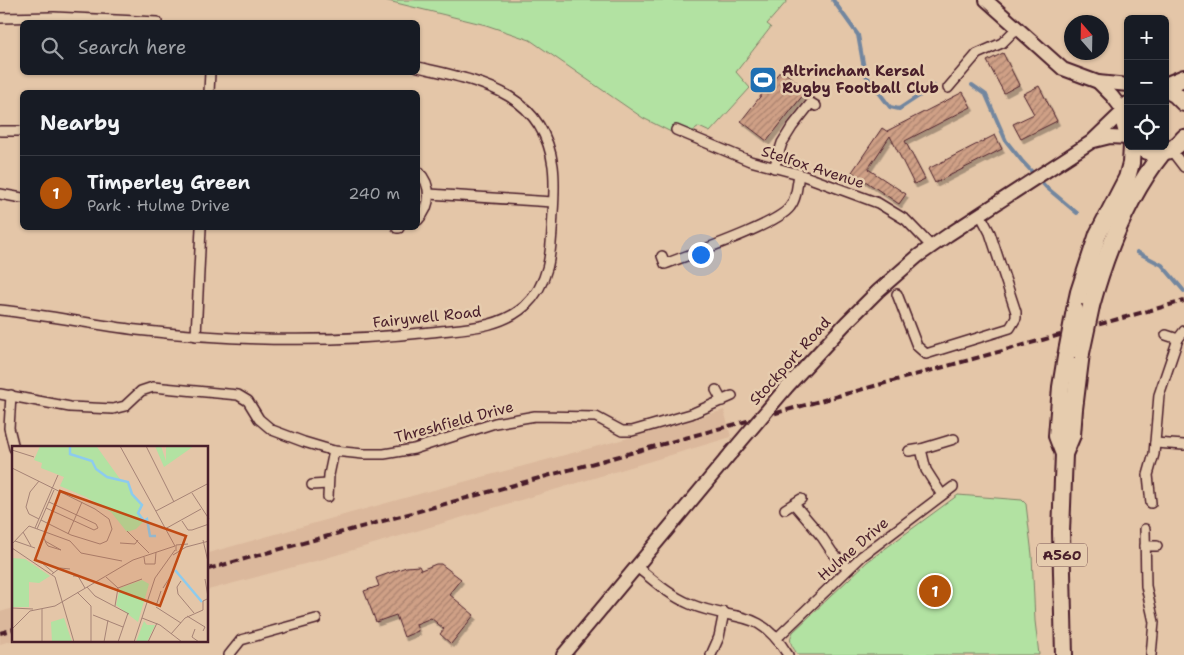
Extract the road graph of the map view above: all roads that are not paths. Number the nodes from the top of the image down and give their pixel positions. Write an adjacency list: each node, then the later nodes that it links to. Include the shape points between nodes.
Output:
1 (990, 2): 4 (main road)
2 (0, 18): 3 (street)
3 (116, 20)
4 (1016, 28): 8 (main road, via 1063,68); 11 (street, via 1002,43 977,54)
5 (420, 68): 34 (street, Fairywell Road, via 489,85 514,98 525,108 540,128 550,151 554,171)
6 (210, 75): 12 (street)
7 (1184, 78): 10 (highway)
8 (1098, 82): 9 (main road); 16 (main road)
9 (1124, 85)
10 (1169, 86)
11 (948, 88)
12 (209, 90)
13 (1169, 90): 14 (highway)
14 (1184, 103)
15 (816, 106): 28 (street, via 811,102 792,127 782,143)
16 (1124, 107)
17 (1124, 111): 23 (main road, Stockport Road)
18 (0, 130): 20 (street)
19 (676, 130): 28 (street, Stelfox Avenue)
20 (20, 131)
21 (1124, 137): 23 (main road, Stockport Road)
22 (1184, 138): 26 (highway, A560)
23 (1091, 142): 35 (main road, Stockport Road)
24 (1132, 150): 41 (highway, A560, via 1127,178 1098,234 1079,292)
25 (1146, 150): 26 (highway)
26 (1167, 151): 27 (street); 41 (highway, A560, via 1147,172 1119,224)
27 (1184, 167)
28 (774, 168): 30 (street, Stelfox Avenue)
29 (420, 174): 32 (street)
30 (799, 174): 38 (street, Stelfox Avenue, via 893,211); 39 (street, via 795,200 785,213 665,264)
31 (0, 194): 33 (street)
32 (429, 194): 34 (street); 36 (street)
33 (20, 198)
34 (553, 202): 45 (street, Fairywell Road, via 550,258 544,280 526,305 503,320 483,326 363,338)
35 (980, 214): 38 (main road, Stockport Road); 40 (street, via 990,233 1016,312 1010,328 926,354 918,346)
36 (420, 217)
37 (201, 230): 45 (street)
38 (931, 246): 69 (main road, Stockport Road, bridge, via 878,291 819,351)
39 (662, 256)
40 (897, 294)
41 (1083, 308): 78 (highway, A560, bridge, via 1073,355 1061,386 1057,436 1064,454 1061,532)
42 (0, 310): 45 (street, Fairywell Road)
43 (1184, 331): 46 (street)
44 (1166, 335): 46 (street)
45 (196, 336)
46 (1178, 339): 53 (street, via 1161,388)
47 (716, 390): 51 (street)
48 (0, 394): 49 (street, Threshfield Drive)
49 (11, 395): 55 (street, via 9,428); 57 (street, Threshfield Drive, via 70,406 113,409 125,406 141,391 153,387 238,395 248,401 268,427)
50 (732, 396): 51 (street, Threshfield Drive)
51 (722, 401): 57 (street, Threshfield Drive, via 691,414 627,432 596,417 535,416 495,423 400,452 363,454)
52 (954, 439): 56 (street)
53 (1155, 443): 54 (street); 65 (street, via 1148,475)
54 (1184, 445)
55 (14, 446)
56 (921, 449): 58 (street); 62 (street, via 926,470)
57 (334, 451): 59 (street)
58 (909, 451)
59 (328, 484): 60 (street); 63 (street)
60 (312, 485)
61 (953, 487): 62 (street, Hulme Drive)
62 (942, 495): 70 (street, Hulme Drive)
63 (328, 497)
64 (801, 498): 70 (street, via 789,507 822,537)
65 (1151, 503)
66 (1145, 529): 67 (street)
67 (1146, 546): 68 (street); 79 (street, via 1146,592 1154,622)
68 (1157, 546)
69 (636, 566): 71 (street, via 682,600); 75 (main road, Stockport Road)
70 (848, 569): 73 (street, Hulme Drive)
71 (724, 612): 73 (street, via 757,622); 76 (street, via 721,631)
72 (316, 619): 74 (street, via 241,640)
73 (777, 638): 77 (street)
74 (229, 655)
75 (563, 655)
76 (711, 655)
77 (788, 655)
78 (1064, 655)
79 (1151, 655)

